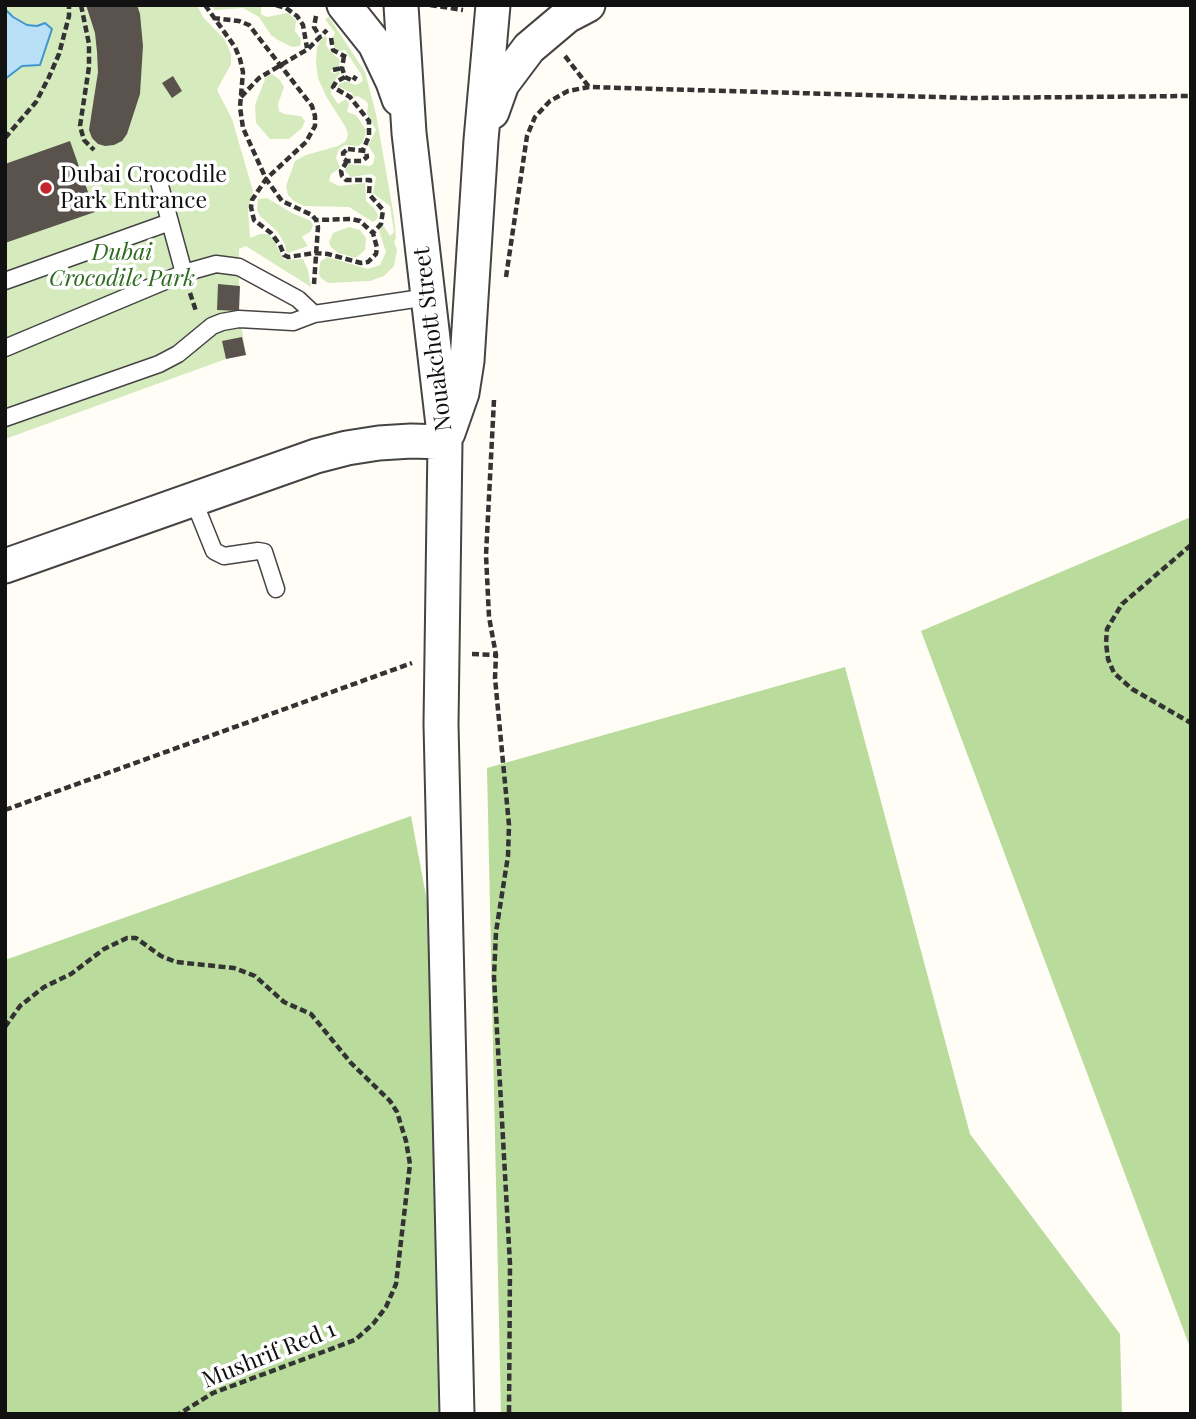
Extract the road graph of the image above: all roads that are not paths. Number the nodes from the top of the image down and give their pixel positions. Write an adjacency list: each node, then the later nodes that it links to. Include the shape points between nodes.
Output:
1 (401, 5): 5 (street, Nouakchott Street)
2 (493, 5): 6 (street, Nouakchott Street)
3 (588, 5): 6 (street, via 546,32 514,65)
4 (329, 17): 5 (street, via 369,36 385,63)
5 (409, 132): 11 (street, Nouakchott Street)
6 (481, 140): 15 (street, Nouakchott Street, via 465,377)
7 (159, 182): 8 (lane)
8 (170, 222): 9 (lane); 10 (lane)
9 (184, 273): 12 (lane, via 216,264 239,267 298,299); 13 (lane)
10 (5, 281)
11 (428, 297): 12 (lane); 15 (street, Nouakchott Street)
12 (314, 314): 14 (lane, via 293,323 222,321 159,363)
13 (5, 348)
14 (5, 418)
15 (445, 442): 16 (street, via 347,448); 19 (street, via 441,653)
16 (193, 499): 17 (street); 18 (lane, via 214,551 224,556 264,552)
17 (5, 565)
18 (276, 589)
19 (457, 1414)

